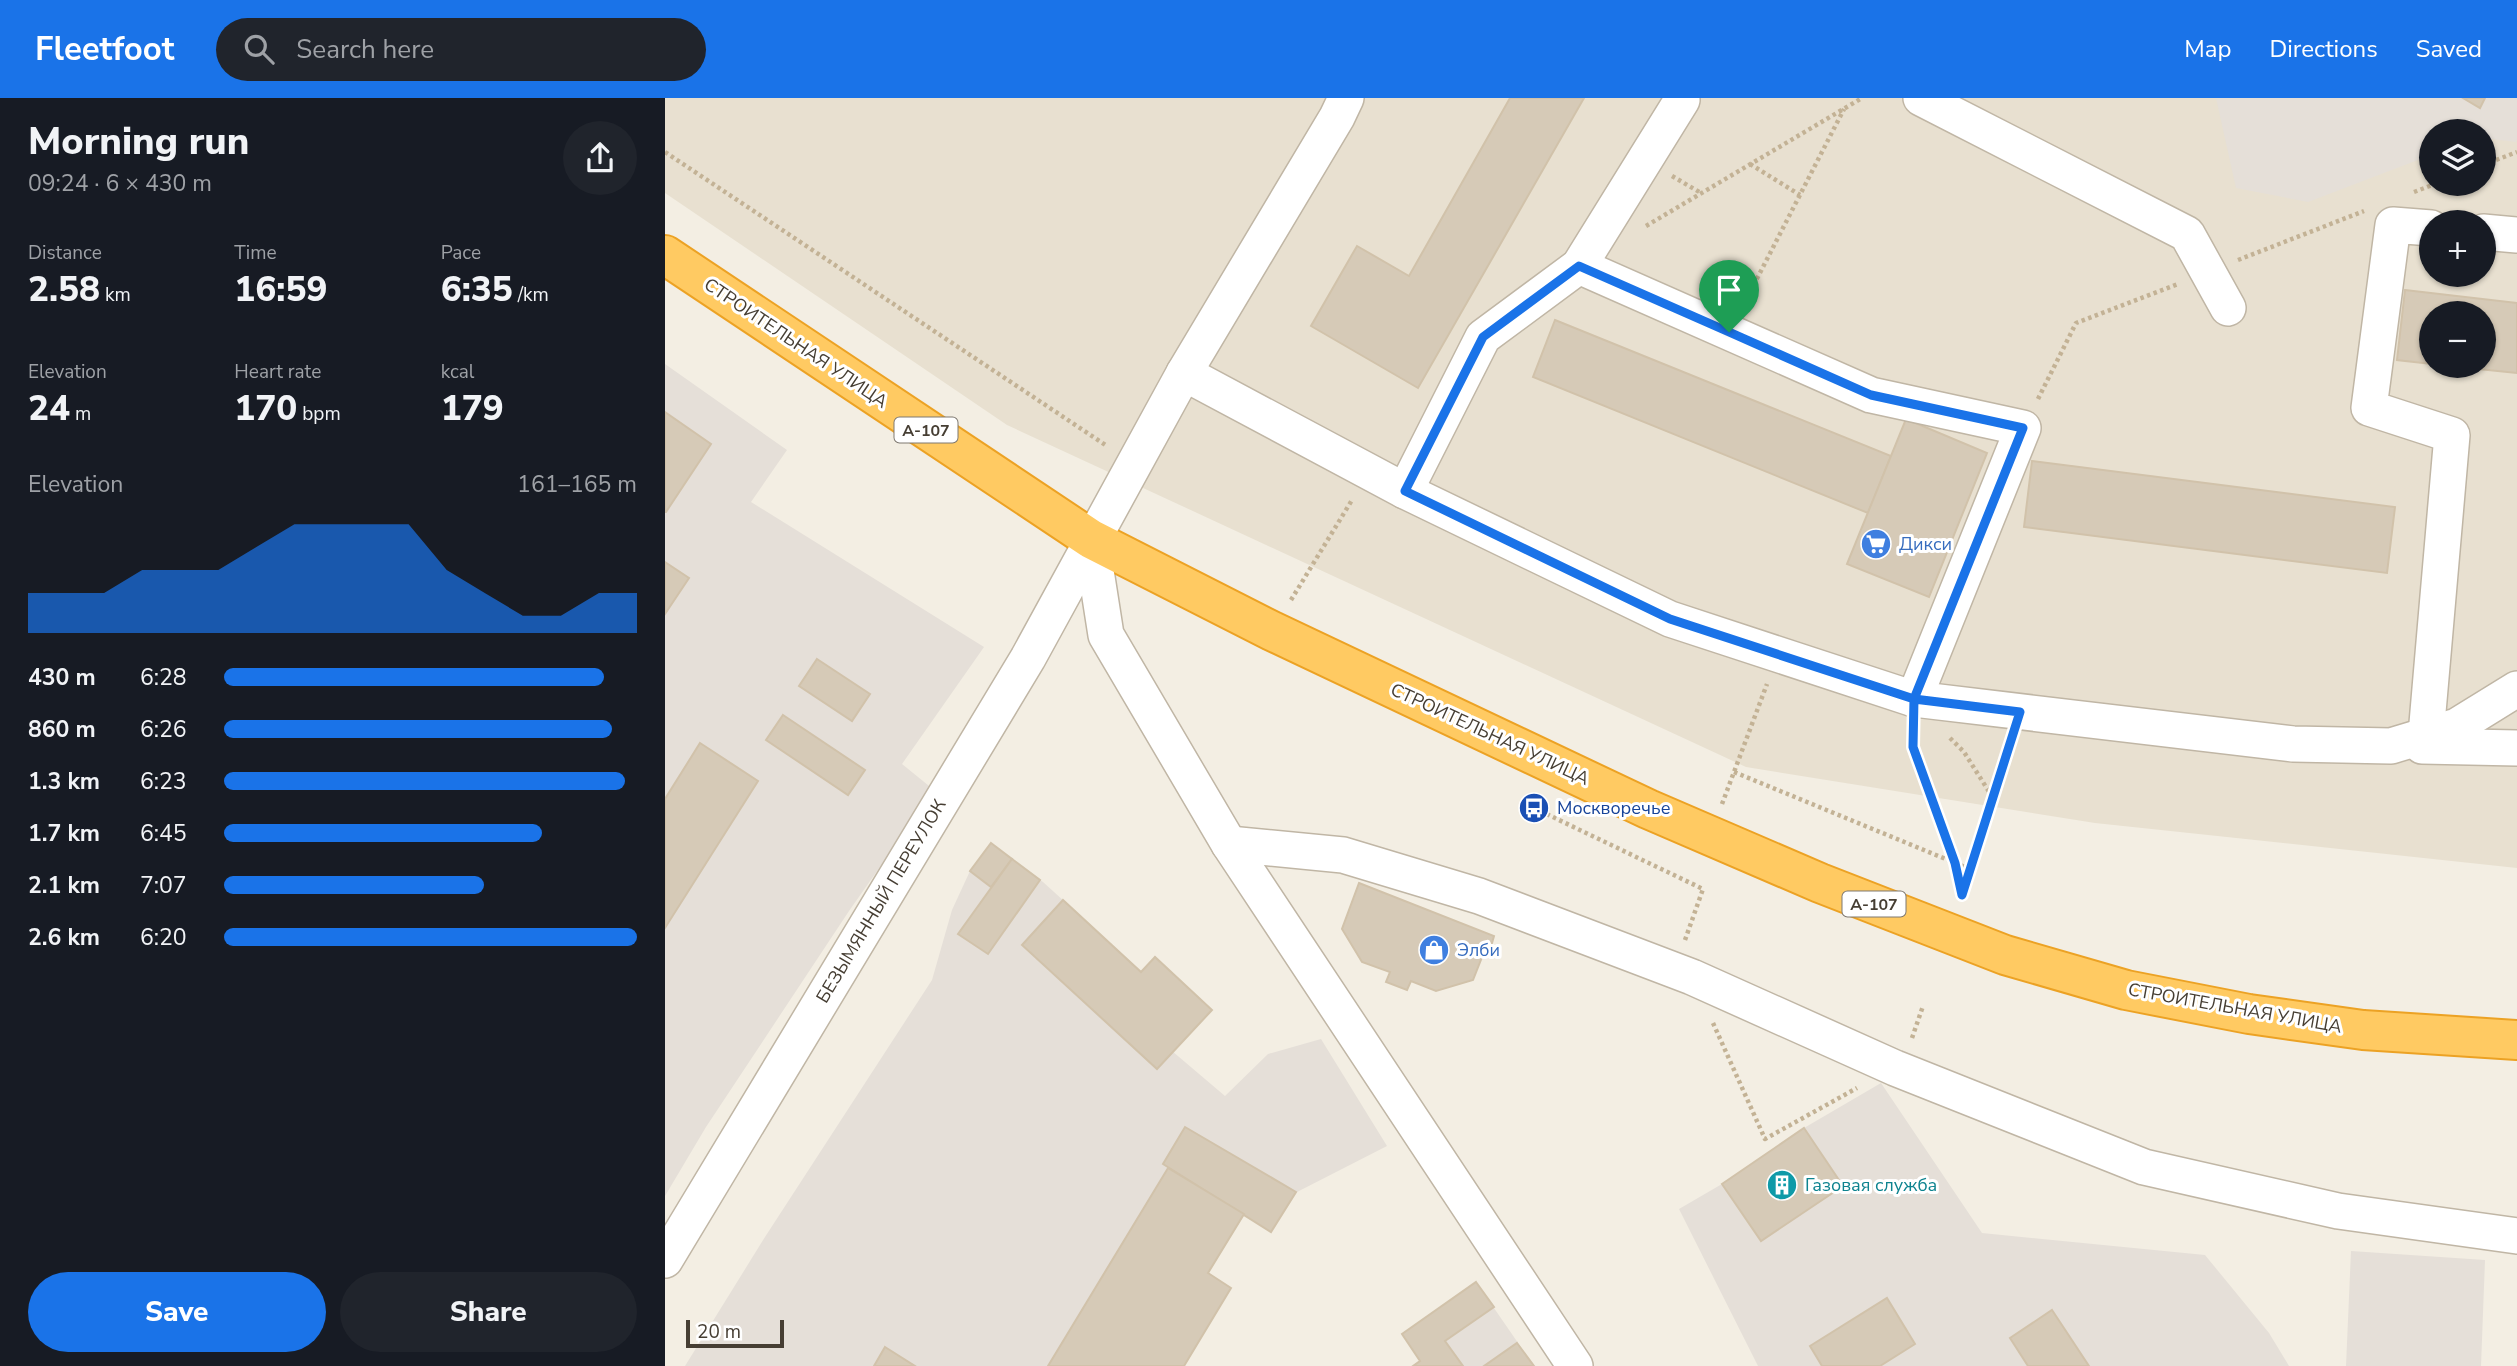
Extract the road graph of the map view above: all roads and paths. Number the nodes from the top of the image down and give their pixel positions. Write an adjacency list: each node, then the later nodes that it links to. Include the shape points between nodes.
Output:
1 (1346, 98): 19 (street, БЕЗЫМЯННЫЙ ПЕРЕУЛОК)
2 (1862, 98): 5 (path)
3 (1921, 98): 17 (street, via 2187,234)
4 (1682, 100): 16 (street)
5 (1844, 108): 9 (path); 10 (path)
6 (665, 152): 20 (path)
7 (2517, 152): 8 (path)
8 (2496, 160)
9 (1750, 164): 10 (path); 11 (path)
10 (1800, 195): 18 (path)
11 (1646, 226)
12 (2419, 227): 29 (street, via 2393,225 2369,408 2452,435)
13 (2496, 233): 14 (street)
14 (2517, 235)
15 (665, 255): 23 (highway, СТРОИТЕЛЬНАЯ УЛИЦА / А-107)
16 (1579, 266): 18 (street); 22 (street, via 1483,337)
17 (2228, 308)
18 (1729, 332): 27 (street, via 1871,395 2023,428)
19 (1184, 373): 20 (street, БЕЗЫМЯННЫЙ ПЕРЕУЛОК); 21 (street)
20 (1133, 464): 23 (street, БЕЗЫМЯННЫЙ ПЕРЕУЛОК)
21 (1369, 472): 22 (street); 24 (path)
22 (1405, 491): 25 (street, via 1670,619)
23 (1091, 539): 24 (highway, СТРОИТЕЛЬНАЯ УЛИЦА / А-107); 36 (street, via 1106,635); 44 (street, БЕЗЫМЯННЫЙ ПЕРЕУЛОК, via 1028,658)
24 (1272, 631): 41 (highway, СТРОИТЕЛЬНАЯ УЛИЦА / А-107, via 1647,809 2005,955 2126,990 2249,1014 2364,1030)
25 (1778, 654): 27 (street); 32 (path)
26 (2517, 689): 29 (street, via 2457,726)
27 (1914, 699): 28 (street); 33 (path, via 1964,752); 37 (path, via 1913,747)
28 (2020, 712): 30 (street, via 2293,744); 33 (path)
29 (2426, 735): 30 (street)
30 (2391, 746): 31 (street)
31 (2517, 748)
32 (1734, 772): 35 (path); 37 (path)
33 (1993, 798): 38 (path)
34 (1534, 808): 39 (path, via 1703,890)
35 (1720, 810)
36 (1229, 844): 40 (street, via 1343,855 1479,896); 45 (street)
37 (1955, 863): 38 (path); 38 (path, via 1962,895)
38 (1970, 869)
39 (1684, 943)
40 (1692, 977): 42 (street); 42 (path, via 1765,1139)
41 (2517, 1040)
42 (1895, 1068): 43 (street, via 2144,1167 2452,1242)
43 (2517, 1236)
44 (665, 1259)
45 (1575, 1366)

